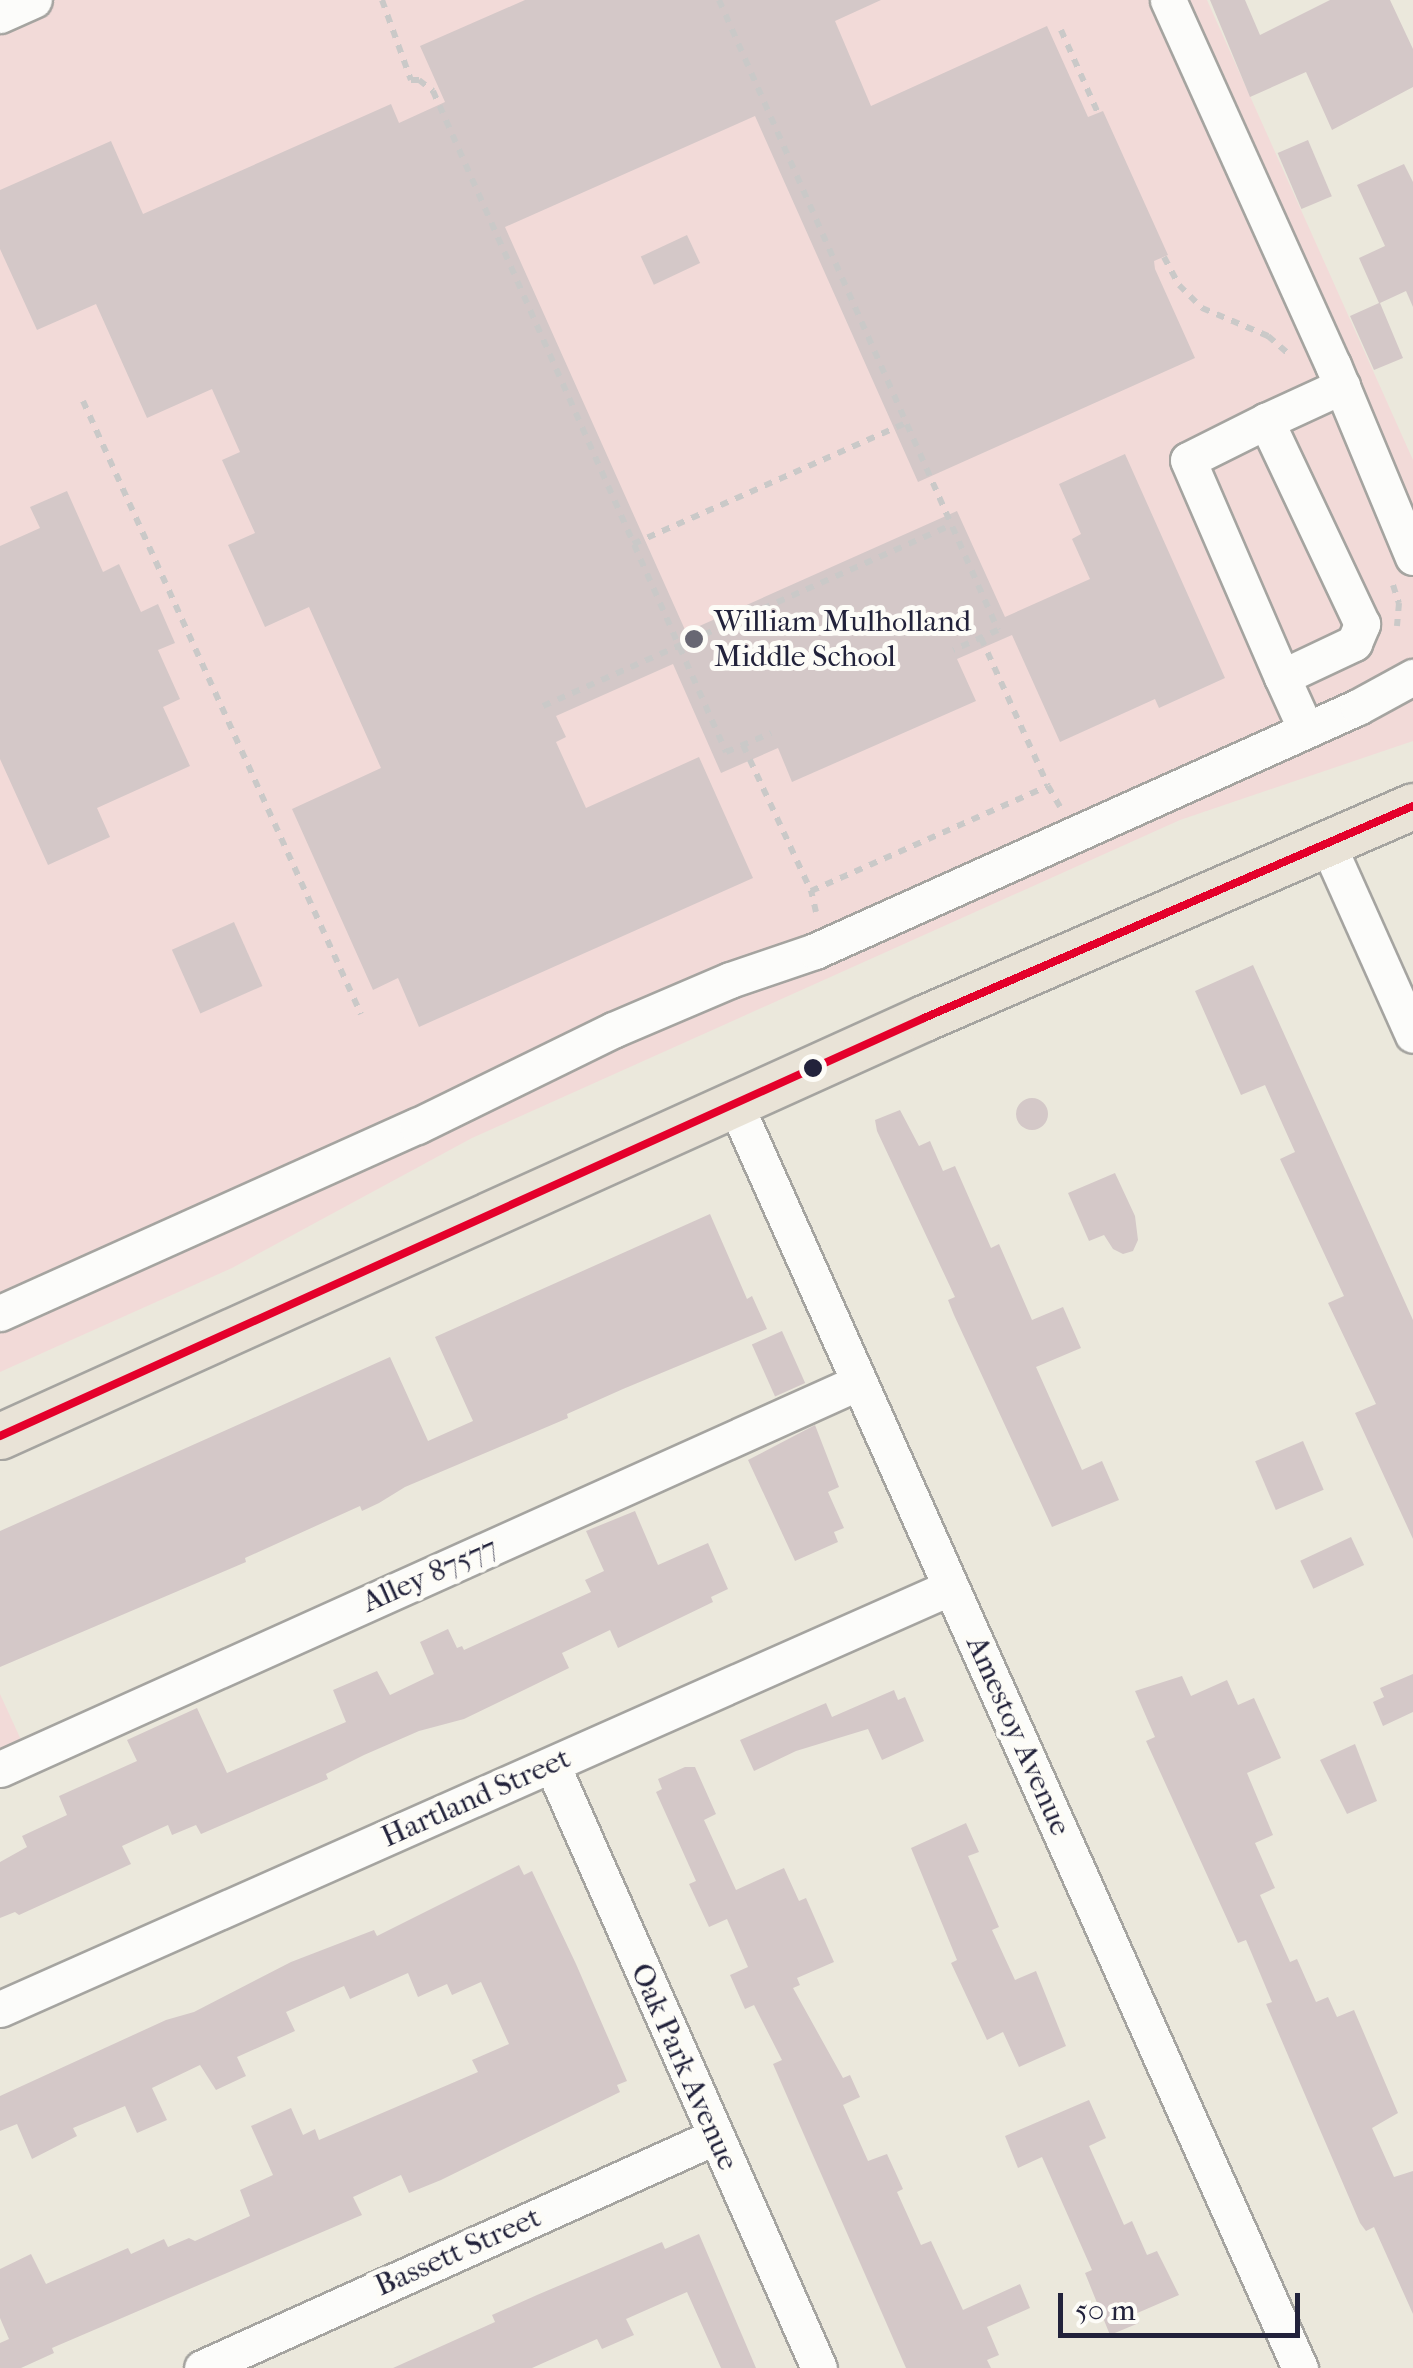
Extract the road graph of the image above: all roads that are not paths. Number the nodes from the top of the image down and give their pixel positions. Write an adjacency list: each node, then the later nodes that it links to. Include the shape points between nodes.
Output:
1 (34, 0): 3 (street)
2 (1168, 0): 4 (street)
3 (0, 15)
4 (1326, 392): 5 (street); 6 (street)
5 (1266, 421): 7 (street, via 1188,460); 7 (street, via 1362,624 1354,643)
6 (1400, 564)
7 (1282, 677): 9 (street)
8 (1413, 678): 9 (street)
9 (1306, 730): 14 (street, via 815,951 612,1030)
10 (1413, 806): 11 (main road)
11 (1326, 843): 12 (street); 13 (main road)
12 (1413, 1035)
13 (735, 1104): 15 (street, Amestoy Avenue); 16 (main road)
14 (0, 1313)
15 (859, 1382): 17 (street, Amestoy Avenue); 19 (street, Alley 87577)
16 (0, 1436)
17 (951, 1587): 18 (street, Hartland Street); 24 (street, Amestoy Avenue)
18 (552, 1765): 20 (street, Hartland Street); 21 (street, Oak Park Avenue)
19 (0, 1769)
20 (0, 2009)
21 (714, 2137): 22 (street, Bassett Street); 23 (street, Oak Park Avenue)
22 (202, 2368)
23 (820, 2368)
24 (1300, 2368)

